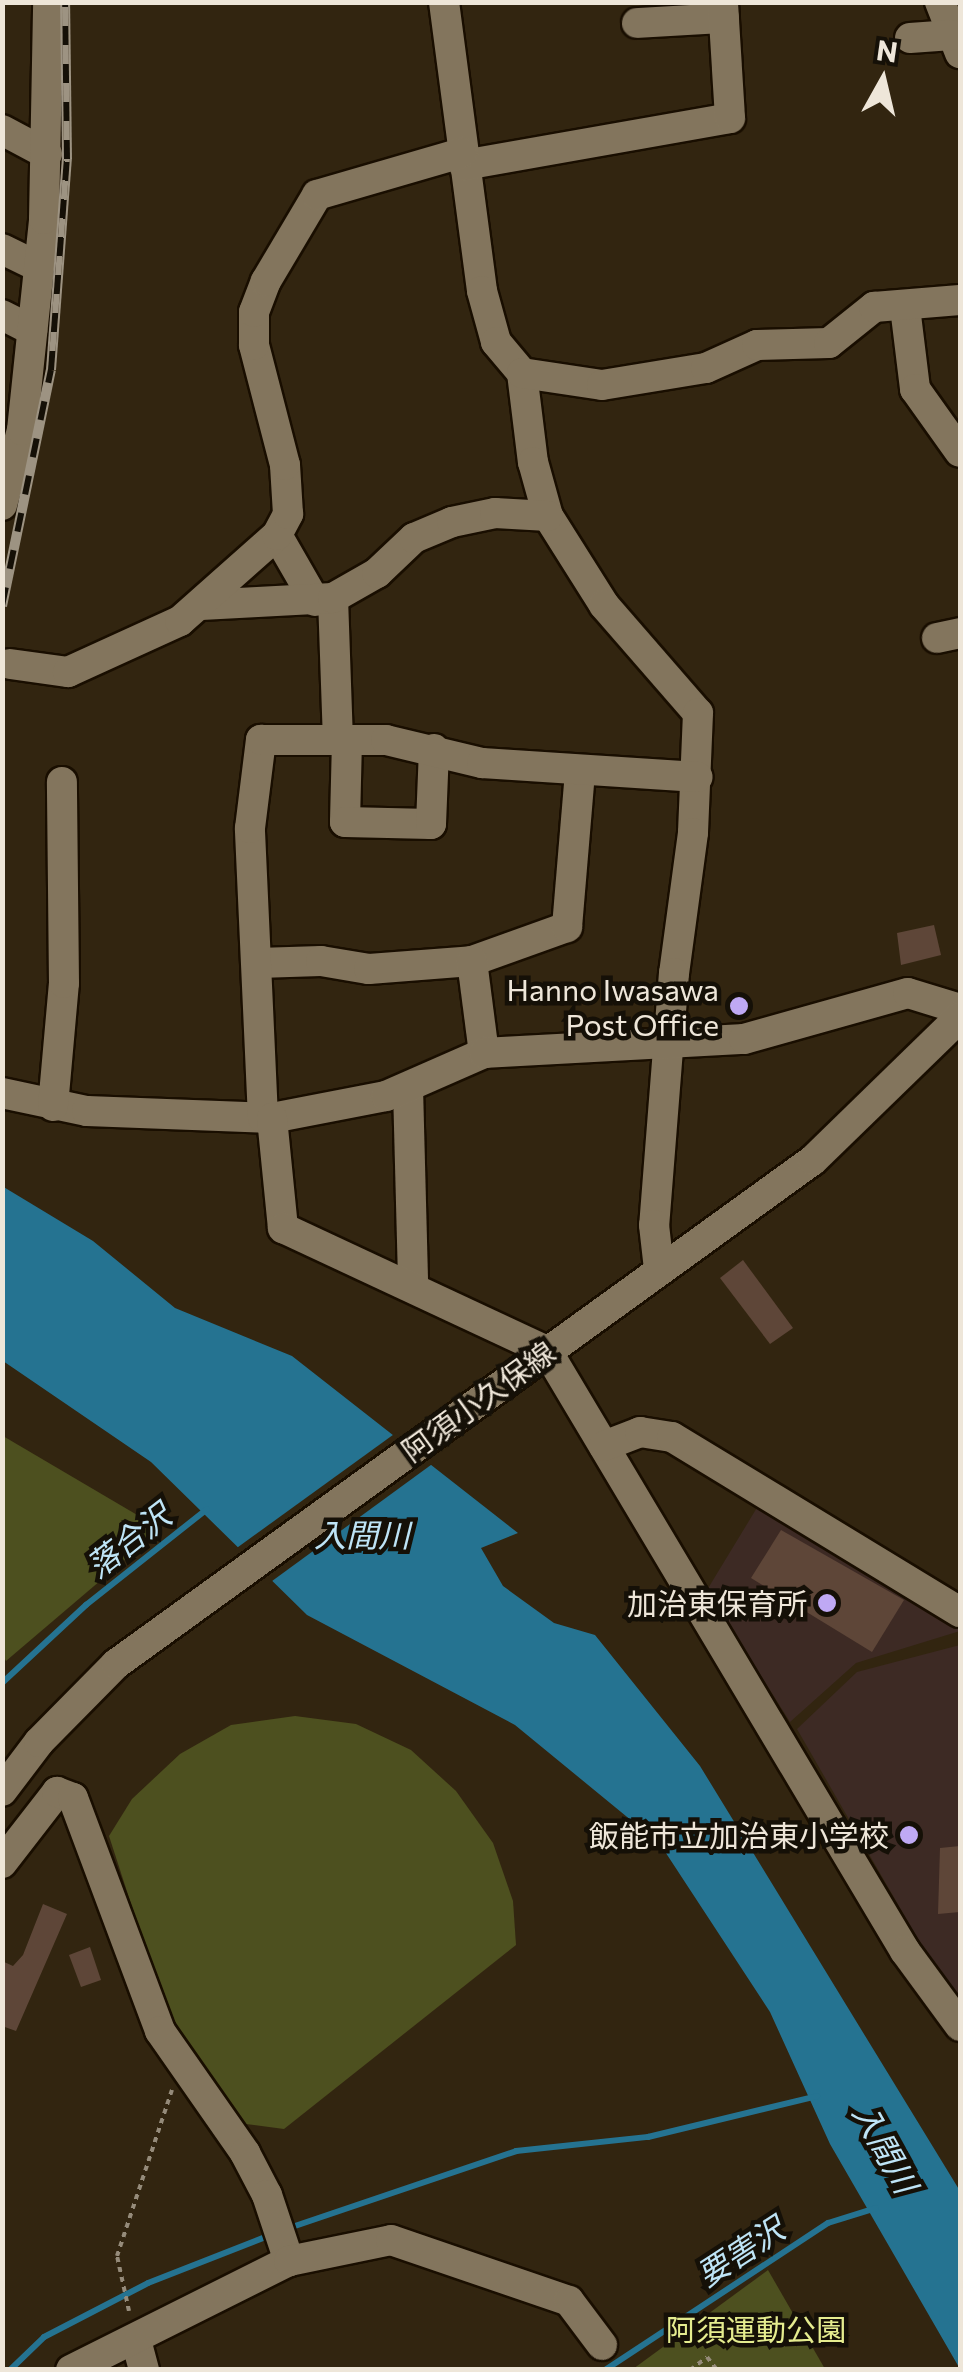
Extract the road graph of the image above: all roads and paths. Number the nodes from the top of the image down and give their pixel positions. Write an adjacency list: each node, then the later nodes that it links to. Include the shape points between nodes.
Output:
1 (48, 2): 9 (street)
2 (444, 2): 10 (street)
3 (940, 2): 7 (street)
4 (724, 10): 5 (street); 10 (street, via 730,118)
5 (637, 23)
6 (910, 38): 7 (street)
7 (956, 44)
8 (2, 130): 9 (street)
9 (46, 154): 12 (street)
10 (463, 159): 17 (street, via 496,342); 22 (street, via 317,195 266,281 254,312 254,345 285,465 288,514)
11 (2, 248): 12 (street)
12 (39, 267): 16 (street)
13 (960, 300): 14 (street)
14 (905, 307): 17 (street, via 874,308 829,342 757,345 688,370 602,385); 18 (street, via 915,390)
15 (2, 315): 16 (street)
16 (32, 330): 19 (street)
17 (522, 373): 21 (street, via 532,462)
18 (960, 452)
19 (8, 463): 20 (street)
20 (2, 504)
21 (548, 516): 23 (street, via 495,513 452,522 414,538 377,574); 29 (street, via 604,605 696,706)
22 (277, 535): 23 (street); 24 (street)
23 (324, 600): 24 (street); 26 (street)
24 (201, 605): 25 (street, via 68,672)
25 (10, 664)
26 (342, 740): 27 (street); 27 (street, via 345,822 431,824); 32 (street, via 261,740 250,828)
27 (434, 749): 28 (street, via 482,763)
28 (580, 771): 29 (street); 31 (street, via 568,928)
29 (698, 778): 35 (street)
30 (62, 782): 39 (street, via 64,983)
31 (472, 961): 32 (street, via 369,969 321,961); 36 (street)
32 (258, 963): 40 (street)
33 (960, 1008): 35 (street, via 934,996 890,995 744,1039)
34 (960, 1018): 41 (street, 阿須小久保線, via 813,1160)
35 (670, 1048): 36 (street); 41 (street, via 654,1225)
36 (484, 1053): 37 (street)
37 (408, 1088): 40 (street); 42 (street)
38 (2, 1092): 39 (street)
39 (53, 1106): 40 (street)
40 (268, 1118): 42 (street, via 283,1228)
41 (659, 1269): 43 (street, 阿須小久保線)
42 (413, 1284): 43 (street)
43 (547, 1351): 44 (street); 46 (street, 阿須小久保線, via 182,1616 82,1696)
44 (604, 1446): 45 (street, via 640,1432 672,1437); 48 (street, via 645,1525 905,1951)
45 (960, 1612)
46 (5, 1784)
47 (2, 1863): 49 (street, via 57,1792 73,1798 160,2031)
48 (960, 2026)
49 (184, 2066): 50 (street, via 245,2153); 51 (path, via 117,2256)
50 (287, 2253): 51 (street); 52 (street, via 391,2240 570,2301)
51 (133, 2326): 53 (street); 54 (street)
52 (602, 2345)
53 (72, 2370)
54 (144, 2370)
55 (690, 2370): 56 (path, via 707,2357)
56 (717, 2370)

